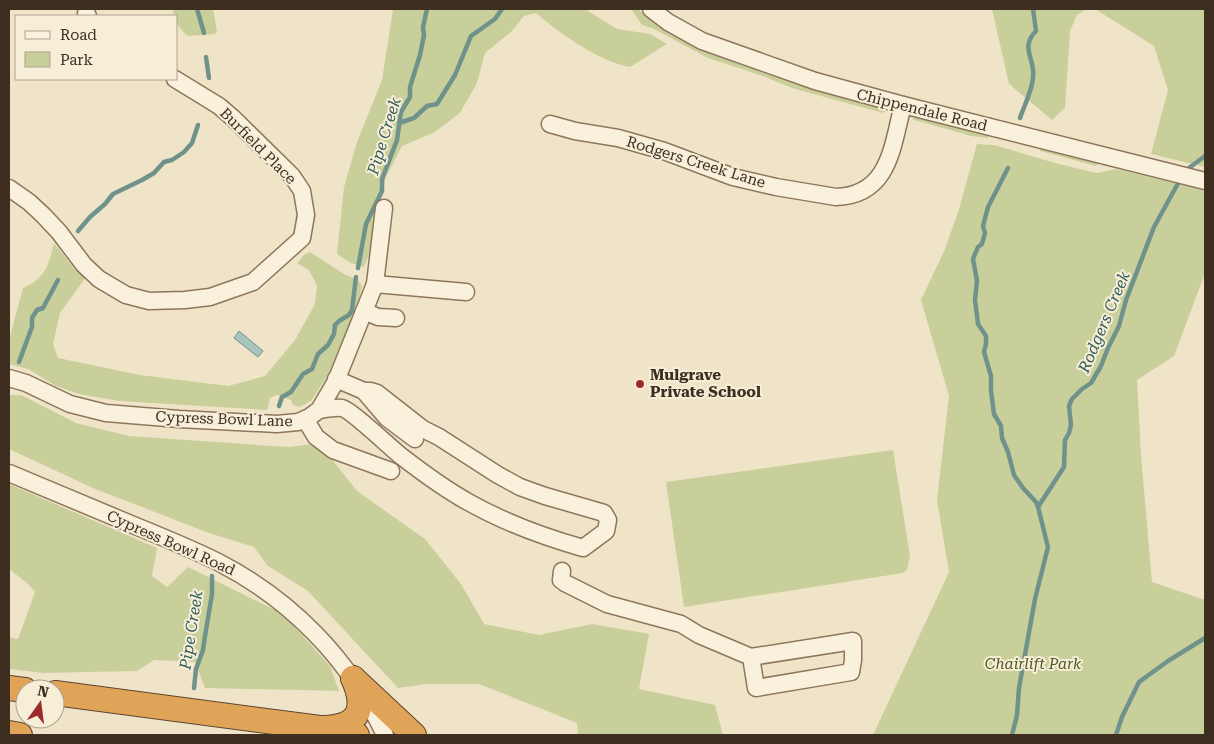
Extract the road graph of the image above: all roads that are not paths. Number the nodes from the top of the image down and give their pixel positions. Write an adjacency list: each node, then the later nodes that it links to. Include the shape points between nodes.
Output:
1 (651, 9): 3 (street, Chippendale Road, via 677,28 716,47 806,78)
2 (177, 80): 6 (street, Burfield Place, via 233,118 292,176 302,191 306,215 302,238 253,282 210,297 185,300 149,301 126,295 84,265 43,215)
3 (903, 105): 4 (street, Rodgers Creek Lane, via 889,159 881,176 869,188 846,197 748,181 664,151); 5 (street, Chippendale Road)
4 (550, 124)
5 (1205, 181)
6 (9, 188)
7 (384, 208): 8 (street)
8 (376, 284): 9 (street); 10 (street)
9 (466, 292)
10 (364, 311): 11 (street); 13 (street)
11 (396, 318)
12 (9, 378): 17 (street, Cypress Bowl Lane, via 70,404 106,412 277,424)
13 (336, 379): 14 (street); 15 (street)
14 (364, 391): 16 (street, via 412,443 375,420); 16 (street, via 377,394 423,429 520,487 604,513 608,520 606,531 584,548 498,518 438,482)
15 (320, 410): 16 (street, via 342,408); 17 (street, Cypress Bowl Lane)
16 (352, 414)
17 (305, 419): 18 (street, via 316,437 328,447)
18 (391, 471)
19 (9, 473): 22 (street, Cypress Bowl Road, via 194,550 244,577 308,625)
20 (562, 572): 21 (street, via 561,580 607,604 681,624)
21 (751, 657): 21 (street, via 756,688 851,672 854,648 853,641)
22 (353, 678): 24 (highway, via 360,695 360,710 344,724); 28 (street, Cypress Bowl Road); 29 (highway)
23 (65, 694): 24 (highway)
24 (320, 728): 27 (highway)
25 (9, 733): 26 (highway)
26 (20, 735)
27 (356, 735)
28 (385, 735)
29 (414, 735)

